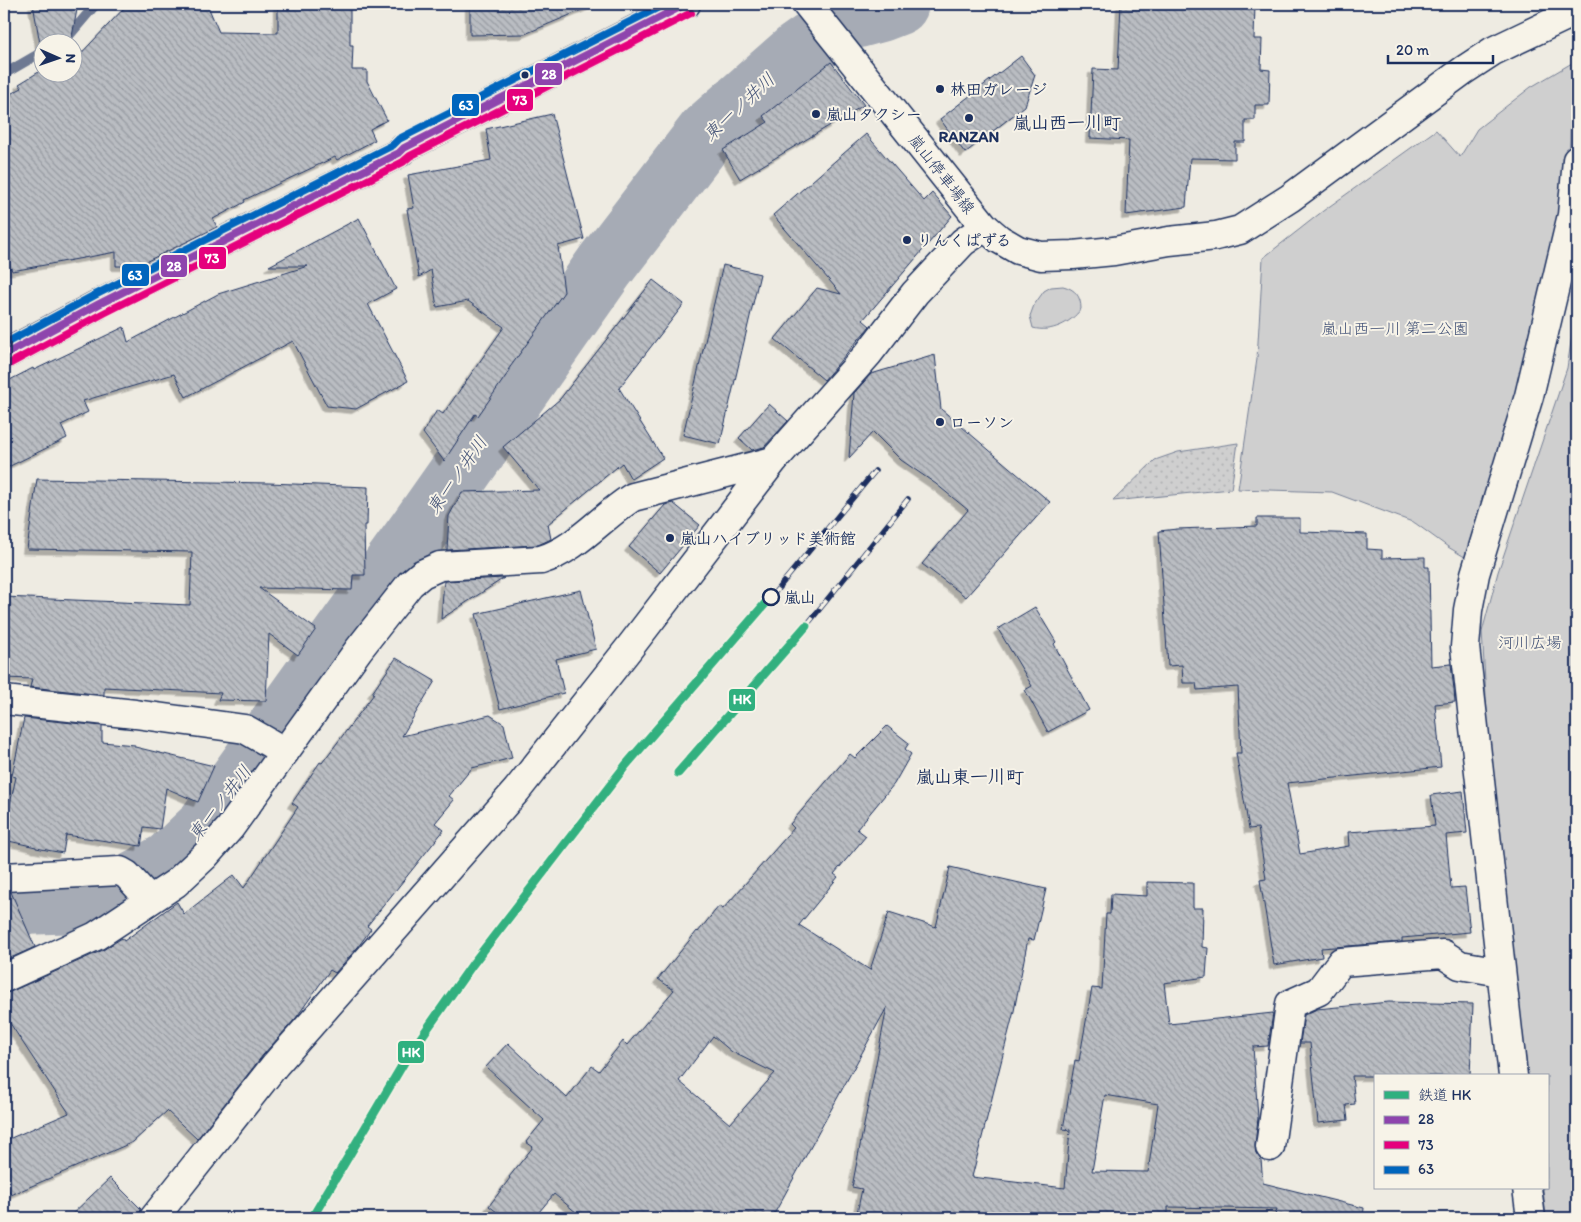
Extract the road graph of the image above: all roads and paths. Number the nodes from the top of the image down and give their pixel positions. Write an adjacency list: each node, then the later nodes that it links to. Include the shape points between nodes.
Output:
1 (686, 4): 6 (street)
2 (811, 9): 5 (street, 嵐山停車場線)
3 (1577, 13): 5 (street, 嵐山停車場線, via 1493,51 1290,198 1240,230 1114,251 1040,256 1018,250)
4 (1577, 160): 12 (street, via 1572,215 1551,306 1529,396 1474,574 1468,610 1465,647)
5 (985, 227): 7 (street, via 963,242 915,293 868,354)
6 (4, 355)
7 (773, 461): 9 (street, via 633,497 555,556 541,560 440,566 422,574 410,584); 17 (street, via 517,790 275,1066)
8 (4, 700): 9 (street, via 244,729)
9 (280, 749): 11 (street, via 230,828 176,883)
10 (4, 876): 11 (street, via 120,872 128,875)
11 (148, 898): 13 (street, via 96,936)
12 (1501, 972): 14 (street); 15 (street, via 1460,965 1443,954 1342,962 1319,991 1290,1004)
13 (4, 978)
14 (1513, 1074)
15 (1270, 1146)
16 (1527, 1190): 18 (street)
17 (154, 1218)
18 (1531, 1218)

